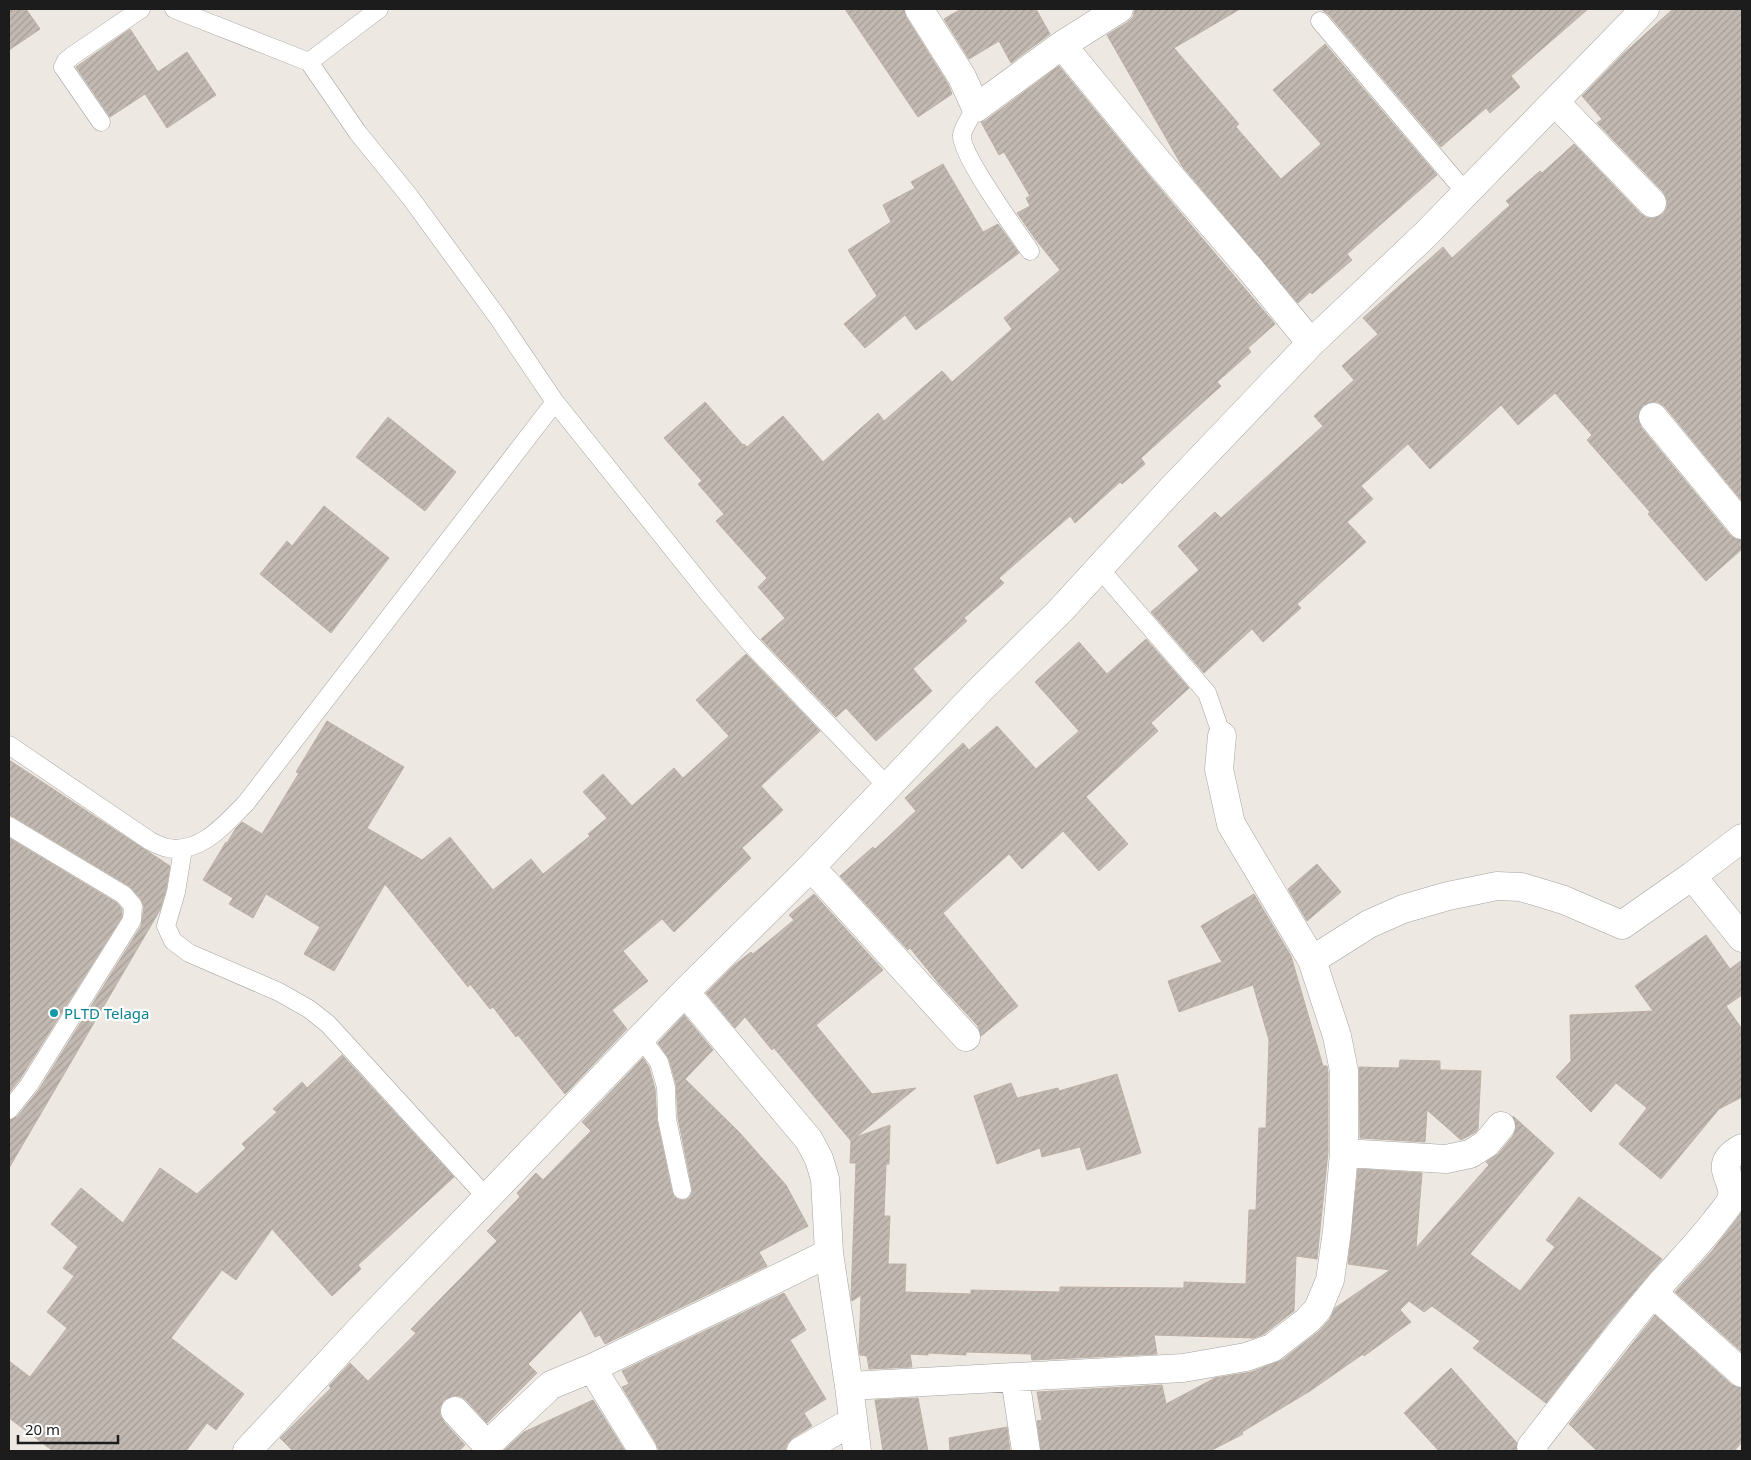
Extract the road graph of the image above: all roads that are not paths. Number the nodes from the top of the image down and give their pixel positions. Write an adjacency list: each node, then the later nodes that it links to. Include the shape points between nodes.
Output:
1 (141, 9): 12 (lane, via 72,56 63,67)
2 (174, 9): 9 (lane)
3 (379, 9): 9 (lane)
4 (919, 9): 11 (street, via 962,77)
5 (1119, 9): 8 (street)
6 (1645, 9): 10 (street)
7 (1320, 20): 13 (lane)
8 (1062, 45): 11 (street); 16 (street)
9 (309, 62): 17 (lane, via 358,133 410,196 494,311)
10 (1554, 102): 13 (street); 14 (street)
11 (976, 108): 15 (lane, via 962,135 964,144 976,169)
12 (101, 122)
13 (1466, 193): 16 (street)
14 (1652, 203)
15 (1030, 251)
16 (1311, 343): 20 (street)
17 (555, 402): 23 (lane, via 749,642); 26 (lane, via 246,803 202,842)
18 (1653, 417): 19 (street)
19 (1742, 525)
20 (1099, 568): 21 (lane, via 1207,693); 23 (street)
21 (1222, 736): 30 (street, via 1219,769 1230,824)
22 (9, 745): 26 (lane, via 150,841 167,848)
23 (889, 788): 27 (street)
24 (9, 826): 34 (lane, via 124,895 133,906 132,920 29,1085)
25 (1742, 838): 28 (street)
26 (183, 849): 39 (lane, via 166,926 173,941 189,953 279,992 328,1024)
27 (811, 867): 31 (street); 32 (street)
28 (1692, 876): 29 (street); 30 (street, via 1622,925 1564,900 1521,887 1497,886 1448,896 1403,909 1369,924)
29 (1742, 938)
30 (1312, 960): 37 (street, via 1337,1036 1344,1071)
31 (685, 992): 33 (street); 40 (street, via 809,1140 825,1179)
32 (966, 1037)
33 (641, 1038): 38 (lane, via 659,1062 666,1087 667,1119); 39 (street)
34 (9, 1110)
35 (1501, 1126): 37 (street, via 1486,1144 1470,1154 1446,1159)
36 (1742, 1148): 41 (street, via 1728,1159 1725,1167 1731,1199 1715,1222)
37 (1344, 1153): 44 (street, via 1330,1280 1318,1309 1272,1348 1246,1357 1183,1368)
38 (682, 1190)
39 (487, 1198): 49 (street)
40 (828, 1253): 42 (street); 45 (street)
41 (1653, 1292): 43 (street); 54 (street, via 1531,1447)
42 (592, 1368): 48 (street, via 551,1385); 50 (street)
43 (1742, 1374)
44 (1015, 1378): 45 (street); 53 (street)
45 (849, 1386): 47 (street)
46 (455, 1411): 48 (street)
47 (853, 1421): 51 (street); 52 (street)
48 (487, 1448)
49 (247, 1451)
50 (643, 1451)
51 (802, 1451)
52 (857, 1451)
53 (1026, 1451)
54 (1534, 1451)

